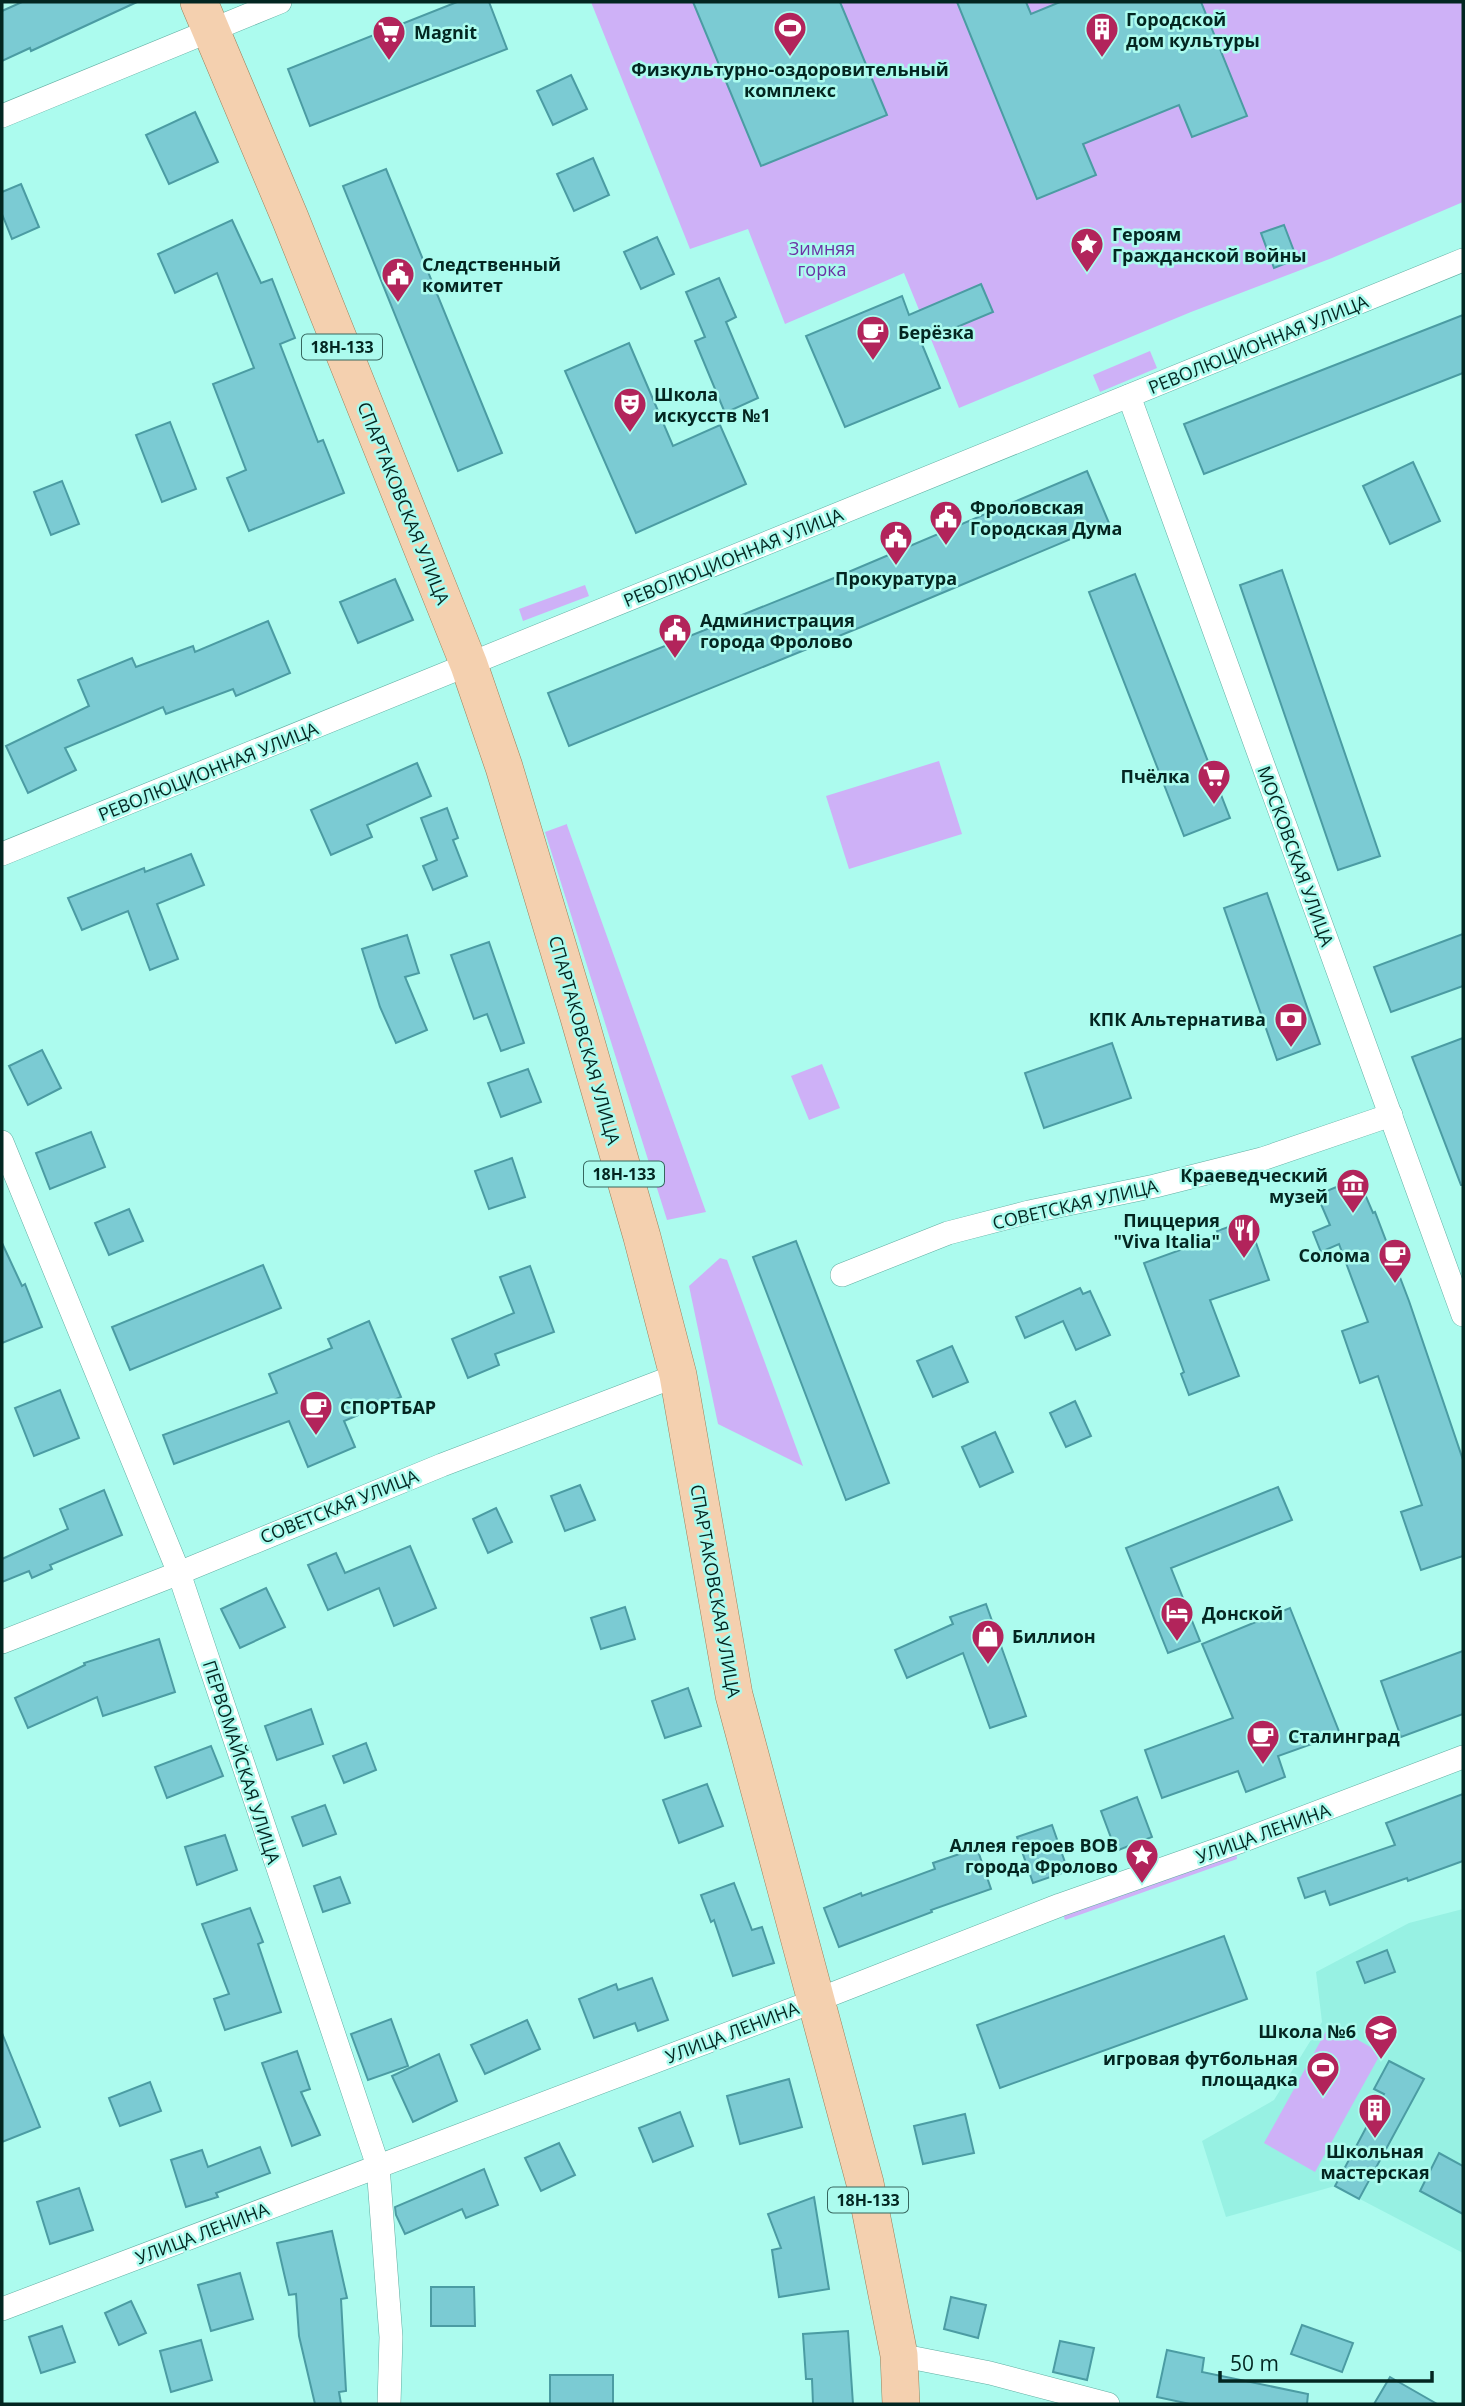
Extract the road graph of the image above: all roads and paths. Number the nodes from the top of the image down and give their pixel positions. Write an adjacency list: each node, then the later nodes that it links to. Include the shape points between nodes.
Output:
1 (280, 2): 2 (street)
2 (205, 16): 3 (street); 6 (main road, СПАРТАКОВСКАЯ УЛИЦА / 18Н-133)
3 (2, 116)
4 (1463, 261): 5 (street, РЕВОЛЮЦИОННАЯ УЛИЦА)
5 (1129, 396): 6 (street, РЕВОЛЮЦИОННАЯ УЛИЦА); 8 (street, МОСКОВСКАЯ УЛИЦА)
6 (469, 665): 7 (street, РЕВОЛЮЦИОННАЯ УЛИЦА); 12 (main road, СПАРТАКОВСКАЯ УЛИЦА / 18Н-133, via 578,1014)
7 (2, 854)
8 (1391, 1115): 10 (street, СОВЕТСКАЯ УЛИЦА, via 1250,1162 948,1233); 11 (street, МОСКОВСКАЯ УЛИЦА)
9 (2, 1142): 13 (street, ПЕРВОМАЙСКАЯ УЛИЦА)
10 (842, 1275)
11 (1463, 1315)
12 (678, 1375): 13 (street, СОВЕТСКАЯ УЛИЦА); 16 (main road, СПАРТАКОВСКАЯ УЛИЦА / 18Н-133, via 734,1696)
13 (179, 1573): 14 (street, СОВЕТСКАЯ УЛИЦА); 17 (street, ПЕРВОМАЙСКАЯ УЛИЦА)
14 (2, 1642)
15 (1463, 1757): 16 (street, УЛИЦА ЛЕНИНА)
16 (817, 2000): 17 (street, УЛИЦА ЛЕНИНА); 19 (main road, СПАРТАКОВСКАЯ УЛИЦА / 18Н-133, via 865,2183)
17 (377, 2166): 18 (street, УЛИЦА ЛЕНИНА); 20 (street, ПЕРВОМАЙСКАЯ УЛИЦА, via 391,2337)
18 (2, 2309)
19 (899, 2355): 21 (main road, СПАРТАКОВСКАЯ УЛИЦА / 18Н-133); 22 (street)
20 (389, 2404)
21 (901, 2404)
22 (1108, 2404)

